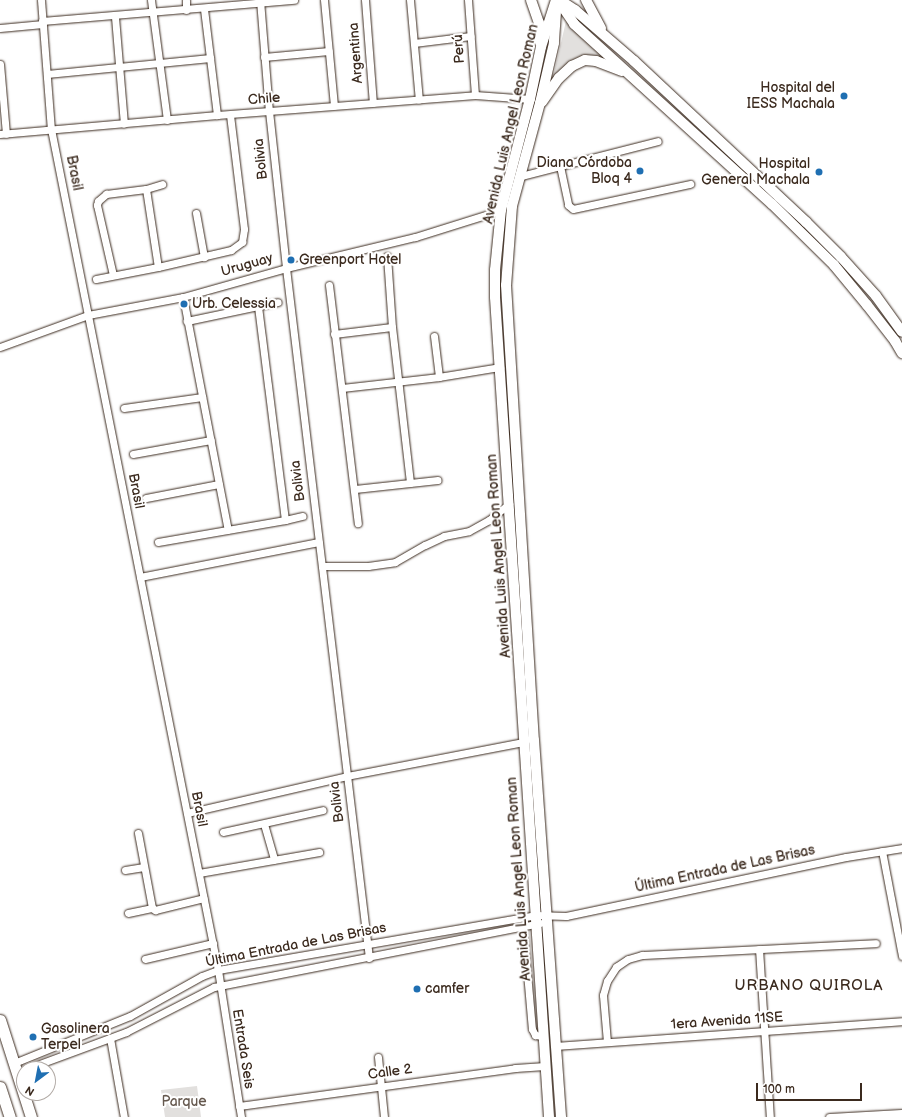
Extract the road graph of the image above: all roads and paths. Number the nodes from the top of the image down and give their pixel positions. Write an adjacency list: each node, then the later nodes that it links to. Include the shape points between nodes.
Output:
1 (41, 0): 17 (street, Brasil)
2 (151, 0): 15 (street)
3 (186, 0): 14 (street)
4 (294, 0): 12 (street)
5 (324, 0): 23 (street)
6 (365, 0): 35 (street, Argentina)
7 (410, 0): 21 (street)
8 (468, 0): 19 (street, Perú)
9 (531, 0): 22 (main road, via 539,23)
10 (558, 0): 20 (main road); 22 (main road, Avenida Luis Angel Leon Roman); 30 (main road, via 574,24); 36 (main road, Avenida Luis Angel Leon Roman, via 554,43)
11 (586, 0): 20 (main road)
12 (260, 2): 13 (street); 24 (street, Bolivia)
13 (204, 9): 14 (street); 25 (street)
14 (186, 10): 15 (street)
15 (152, 13): 16 (street); 26 (street)
16 (114, 17): 17 (street); 28 (street)
17 (42, 23): 18 (street); 31 (street, Brasil)
18 (0, 28)
19 (471, 36): 21 (street); 32 (street, Perú)
20 (606, 37): 66 (main road, via 836,252 876,296)
21 (414, 43): 34 (street)
22 (541, 47): 33 (main road, Avenida Luis Angel Leon Roman)
23 (329, 51): 24 (street); 37 (street)
24 (264, 57): 38 (street, Bolivia)
25 (210, 58): 26 (street); 39 (street)
26 (160, 63): 28 (street); 41 (street)
27 (0, 64): 29 (street)
28 (119, 67): 31 (street); 42 (street)
29 (0, 68): 44 (street)
30 (626, 72): 36 (main road, via 596,61 585,60 572,66 559,78); 70 (main road, via 772,204 834,265)
31 (47, 74): 43 (street, Brasil)
32 (475, 95): 33 (street, Chile); 34 (street, Chile)
33 (530, 99): 51 (main road, Avenida Luis Angel Leon Roman)
34 (419, 100): 35 (street, Chile)
35 (373, 103): 37 (street, Chile)
36 (540, 103): 47 (main road, Avenida Luis Angel Leon Roman)
37 (334, 106): 38 (street, Chile)
38 (269, 111): 40 (street, Chile); 56 (street, Bolivia)
39 (217, 115): 40 (street, Chile); 41 (street, Chile)
40 (230, 115): 54 (street, via 245,236 237,248)
41 (167, 120): 42 (street, Chile)
42 (124, 124): 43 (street, Chile)
43 (52, 129): 44 (street, Chile); 63 (street, Brasil)
44 (3, 134)
45 (658, 141): 46 (street)
46 (560, 166): 47 (street); 49 (street, via 568,204 573,209)
47 (521, 176): 83 (main road, Avenida Luis Angel Leon Roman, via 512,206 506,284)
48 (162, 184): 50 (street)
49 (690, 184)
50 (146, 189): 55 (street); 57 (street, via 106,194 98,201)
51 (501, 210): 56 (street, Uruguay, via 415,237); 71 (main road, Avenida Luis Angel Leon Roman, via 495,277)
52 (196, 213): 54 (street)
53 (387, 256): 65 (street)
54 (204, 257): 55 (street)
55 (158, 267): 57 (street)
56 (286, 268): 60 (street, Uruguay); 94 (street, Bolivia)
57 (113, 275): 58 (street)
58 (96, 279)
59 (329, 285): 67 (street)
60 (183, 297): 63 (street, Uruguay); 64 (street)
61 (278, 302): 62 (street)
62 (258, 306): 64 (street); 89 (street)
63 (88, 315): 69 (street, Uruguay); 97 (street, Brasil)
64 (187, 321): 75 (street)
65 (392, 327): 67 (street); 73 (street)
66 (902, 332)
67 (334, 334): 74 (street)
68 (434, 336): 72 (street)
69 (0, 347)
70 (902, 353)
71 (500, 367): 72 (street); 78 (main road, Avenida Luis Angel Leon Roman)
72 (439, 377): 73 (street)
73 (397, 381): 74 (street); 81 (street)
74 (342, 388): 84 (street)
75 (202, 397): 76 (street); 77 (street)
76 (124, 408)
77 (211, 440): 79 (street); 82 (street)
78 (505, 453): 83 (main road, via 511,464 512,487 517,488); 86 (main road, Avenida Luis Angel Leon Roman)
79 (133, 454)
80 (438, 480): 81 (street)
81 (410, 483): 84 (street)
82 (219, 484): 85 (street); 92 (street)
83 (518, 484): 87 (main road, Avenida Luis Angel Leon Roman)
84 (355, 489): 91 (street)
85 (146, 498)
86 (509, 504): 87 (main road); 90 (main road, Avenida Luis Angel Leon Roman); 95 (street, via 490,520 469,531 444,536 395,562 368,566)
87 (520, 504): 96 (main road, Avenida Luis Angel Leon Roman)
88 (303, 516): 89 (street)
89 (285, 520): 92 (street)
90 (510, 521): 96 (main road, via 512,517 516,520 518,551); 98 (main road, Avenida Luis Angel Leon Roman)
91 (358, 523)
92 (228, 530): 93 (street)
93 (158, 542)
94 (319, 542): 95 (street, Bolivia); 97 (street)
95 (322, 566): 99 (street, Bolivia)
96 (523, 566): 115 (main road, Avenida Luis Angel Leon Roman)
97 (140, 577): 101 (street, Brasil)
98 (524, 742): 99 (street); 115 (main road, Avenida Luis Angel Leon Roman)
99 (347, 776): 101 (street); 119 (street, Bolivia)
100 (323, 810): 102 (street)
101 (187, 813): 111 (street, Brasil)
102 (264, 824): 103 (street); 108 (street)
103 (223, 832)
104 (138, 833): 109 (street)
105 (902, 848): 106 (street, Última Entrada de Las Brisas)
106 (882, 851): 115 (street, Última Entrada de Las Brisas, via 566,916); 121 (street)
107 (319, 852): 108 (street)
108 (274, 860): 111 (street)
109 (144, 867): 110 (street); 113 (street)
110 (125, 870)
111 (199, 873): 112 (street, Brasil)
112 (204, 898): 113 (street, via 155,910); 117 (street, Brasil)
113 (152, 908): 114 (street)
114 (128, 913)
115 (543, 918): 116 (street, Última Entrada de Las Brisas); 119 (street, Última Entrada de Las Brisas); 129 (main road, Avenida Luis Angel Leon Roman); 132 (main road, Avenida Luis Angel Leon Roman)
116 (523, 927): 122 (street, Última Entrada de Las Brisas); 129 (street, via 532,1029 535,1035)
117 (212, 943): 123 (street); 124 (street, Brasil)
118 (876, 943): 120 (street)
119 (367, 944): 122 (street, Bolivia); 124 (street, Última Entrada de Las Brisas)
120 (759, 949): 128 (street); 131 (street, via 642,955 628,959 616,967 607,981 603,995)
121 (902, 956)
122 (369, 958): 125 (street, Última Entrada de Las Brisas)
123 (145, 959)
124 (218, 970): 125 (street, Brasil); 135 (street, Última Entrada de Las Brisas)
125 (220, 986): 130 (street, Última Entrada de Las Brisas, via 206,990); 141 (street, Entrada Seis)
126 (0, 1020): 134 (main road)
127 (901, 1021): 128 (street, 1era Avenida 11SE)
128 (764, 1032): 131 (street, 1era Avenida 11SE); 151 (street)
129 (544, 1036): 137 (main road, Avenida Luis Angel Leon Roman)
130 (110, 1038): 136 (street, Última Entrada de Las Brisas); 146 (street)
131 (606, 1042): 132 (street, 1era Avenida 11SE)
132 (555, 1046): 150 (main road, Avenida Luis Angel Leon Roman)
133 (378, 1057): 138 (street)
134 (17, 1061)
135 (37, 1061)
136 (43, 1061)
137 (545, 1066): 138 (street, Calle 2); 149 (main road, Avenida Luis Angel Leon Roman)
138 (380, 1086): 141 (street, Calle 2); 148 (street)
139 (0, 1087): 144 (main road)
140 (27, 1101): 145 (main road)
141 (239, 1106): 147 (street, Entrada Seis)
142 (902, 1113): 143 (street)
143 (852, 1116): 152 (street)
144 (10, 1117)
145 (31, 1117)
146 (124, 1117)
147 (241, 1117)
148 (384, 1117)
149 (549, 1117)
150 (561, 1117)
151 (770, 1117)
152 (829, 1117)

